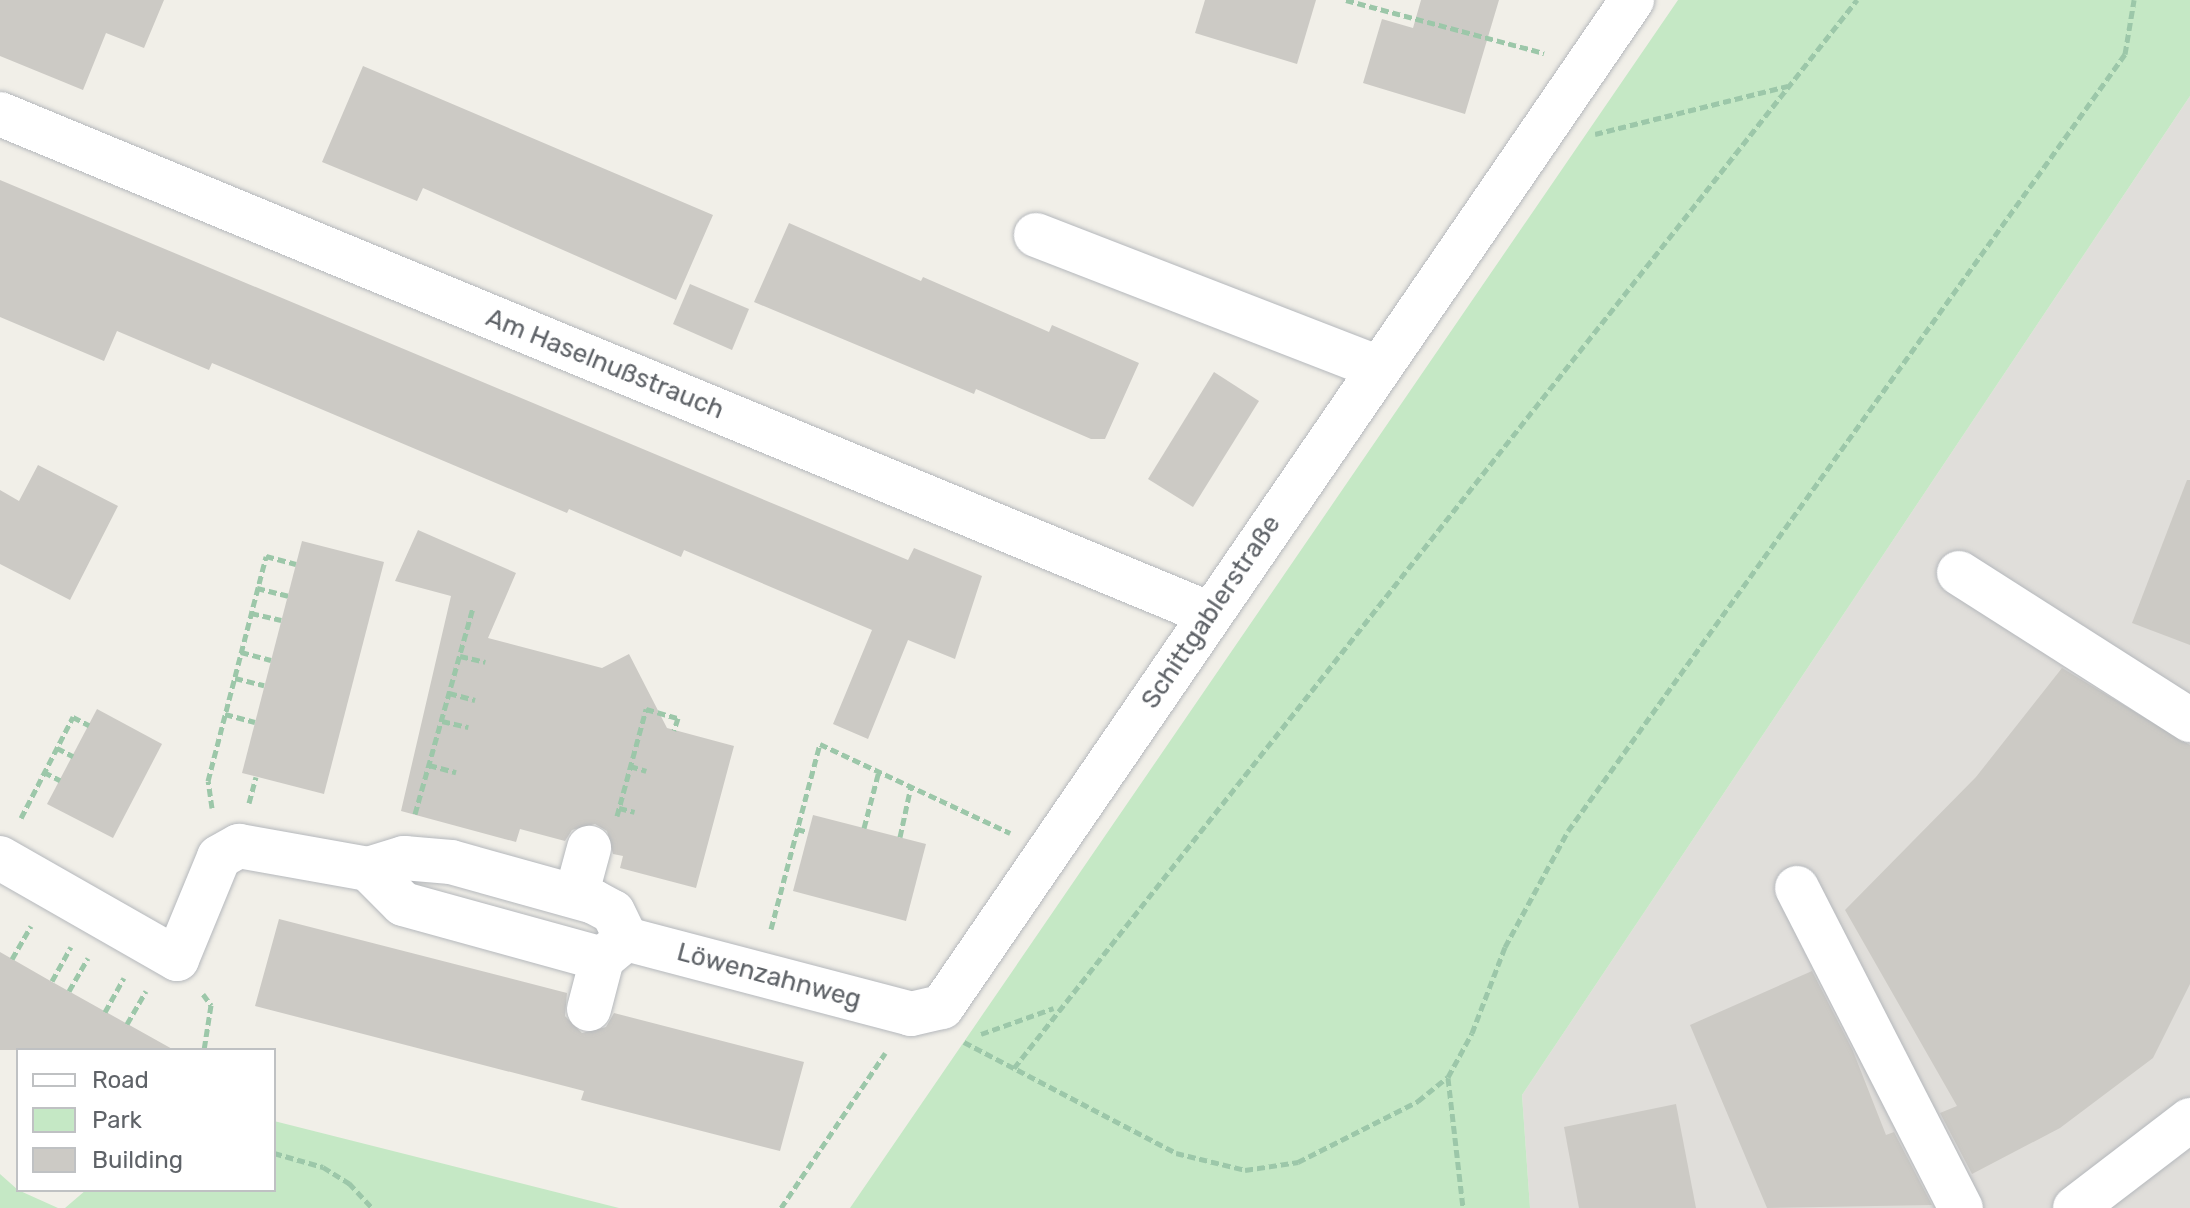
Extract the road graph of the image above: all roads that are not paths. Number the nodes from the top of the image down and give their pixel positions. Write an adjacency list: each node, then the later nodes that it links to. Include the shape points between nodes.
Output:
1 (1632, 0): 4 (street, Schittgablerstraße)
2 (0, 114): 6 (street, Am Haselnußstrauch)
3 (1036, 235): 4 (street)
4 (1377, 367): 6 (street, Schittgablerstraße)
5 (1959, 573): 7 (street)
6 (1210, 614): 15 (street, Schittgablerstraße, via 942,1007)
7 (2190, 720)
8 (602, 835): 12 (street)
9 (0, 858): 10 (street, via 177,959 219,857 239,846)
10 (386, 863): 12 (street, via 451,862); 13 (street, Löwenzahnweg, via 403,904)
11 (1797, 888): 17 (street)
12 (576, 896): 13 (street, via 613,912)
13 (614, 949): 14 (street); 15 (street, Löwenzahnweg, via 759,973)
14 (589, 1009)
15 (911, 1014)
16 (2190, 1120): 18 (street)
17 (1961, 1208)
18 (2075, 1208)

